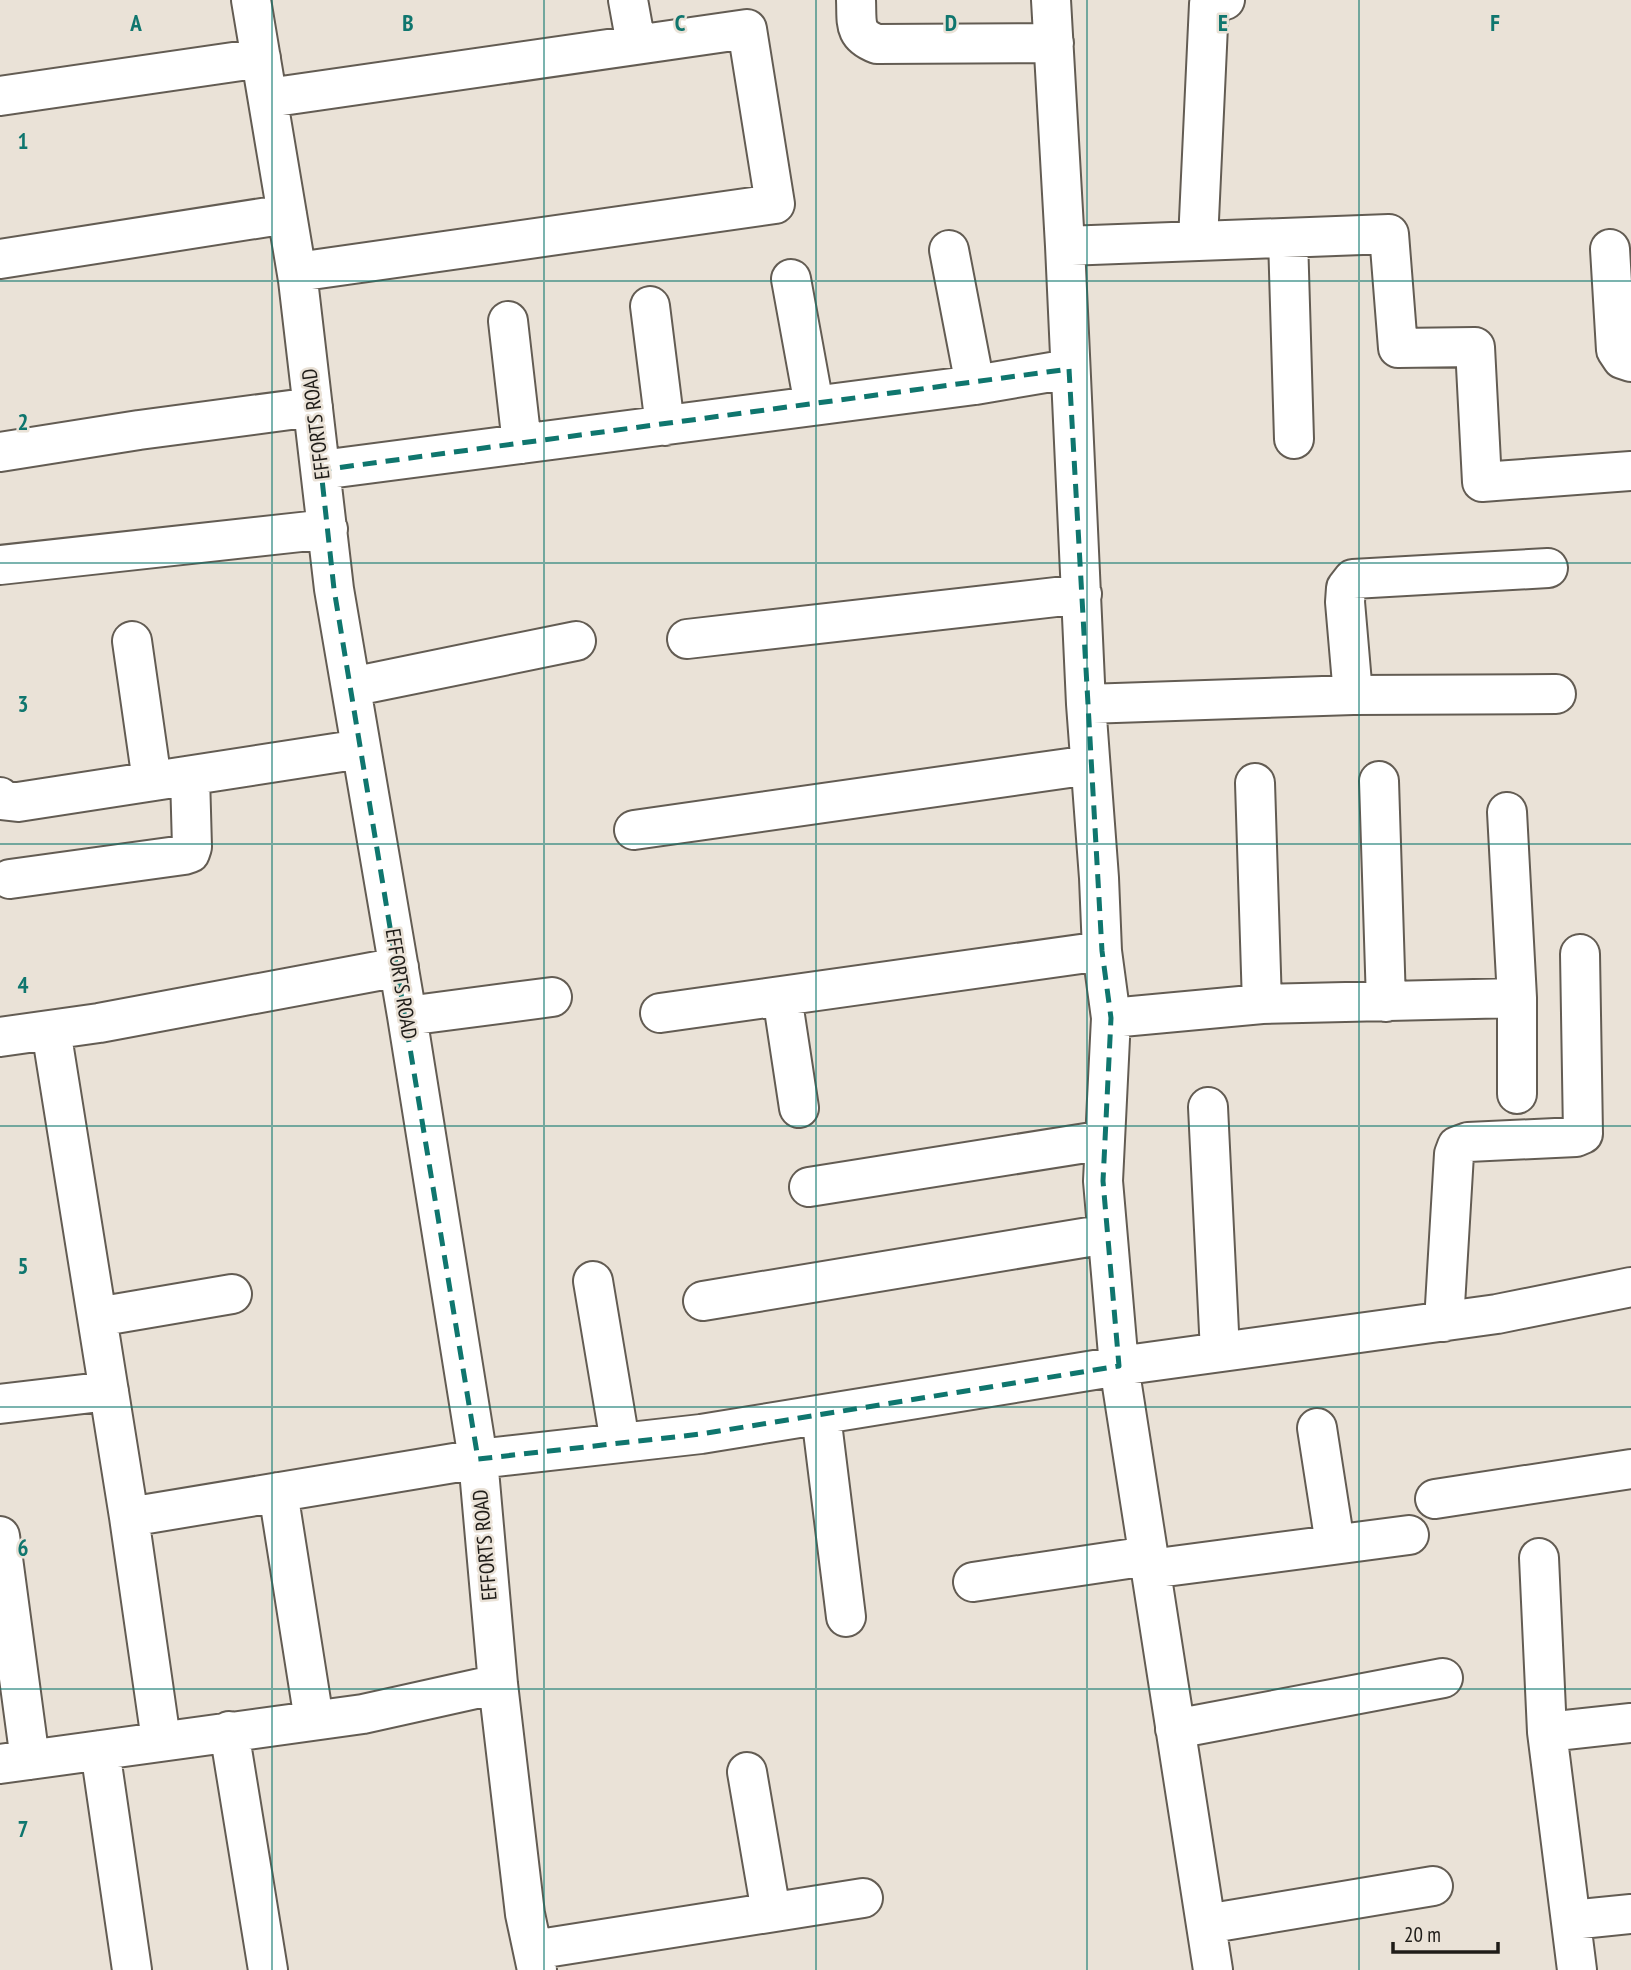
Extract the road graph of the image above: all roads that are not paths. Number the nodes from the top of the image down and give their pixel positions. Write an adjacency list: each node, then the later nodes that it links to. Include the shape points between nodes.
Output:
1 (251, 0): 9 (street, EFFORTS ROAD)
2 (628, 0): 8 (street)
3 (856, 0): 7 (street, via 857,29 864,39 877,44)
4 (1051, 0): 7 (street)
5 (1225, 0): 14 (street, via 1209,4)
6 (746, 14): 8 (street); 19 (street, via 775,204)
7 (1054, 43): 15 (street)
8 (636, 44): 11 (street)
9 (261, 58): 10 (street); 11 (street, EFFORTS ROAD)
10 (0, 96)
11 (268, 98): 12 (street, EFFORTS ROAD)
12 (288, 215): 18 (street); 19 (street, EFFORTS ROAD)
13 (1288, 238): 14 (street); 29 (street); 33 (street, via 1390,234 1398,348 1475,347 1482,482)
14 (1198, 241): 15 (street)
15 (1065, 246): 24 (street)
16 (1610, 249): 23 (street, via 1616,350)
17 (949, 250): 25 (street)
18 (0, 259)
19 (297, 272): 27 (street, EFFORTS ROAD)
20 (791, 279): 26 (street)
21 (650, 306): 28 (street)
22 (508, 321): 30 (street)
23 (1631, 362)
24 (1069, 369): 25 (street); 37 (street)
25 (975, 385): 26 (street)
26 (814, 405): 28 (street)
27 (313, 407): 31 (street); 32 (street, EFFORTS ROAD)
28 (665, 426): 30 (street)
29 (1294, 439)
30 (522, 444): 32 (street)
31 (0, 452)
32 (321, 470): 34 (street, EFFORTS ROAD)
33 (1631, 471)
34 (328, 529): 35 (street); 41 (street, EFFORTS ROAD)
35 (0, 565)
36 (1548, 568): 43 (street, via 1353,579 1346,588 1345,602)
37 (1082, 594): 38 (street); 44 (street)
38 (687, 639)
39 (132, 641): 49 (street)
40 (576, 641): 41 (street)
41 (351, 687): 45 (street, EFFORTS ROAD)
42 (1556, 694): 43 (street)
43 (1353, 695): 44 (street)
44 (1086, 704): 46 (street)
45 (362, 749): 47 (street); 57 (street, EFFORTS ROAD)
46 (1090, 765): 53 (street); 55 (street)
47 (190, 776): 49 (street); 54 (street, via 190,853)
48 (1379, 781): 61 (street)
49 (152, 782): 51 (street, via 18,802)
50 (1255, 783): 62 (street)
51 (0, 797)
52 (1507, 812): 60 (street)
53 (634, 830)
54 (10, 879)
55 (1101, 951): 58 (street); 65 (street)
56 (1580, 954): 79 (street, via 1583,1134 1458,1146)
57 (399, 967): 64 (street, EFFORTS ROAD); 66 (street)
58 (782, 996): 63 (street); 70 (street)
59 (552, 998): 64 (street)
60 (1517, 998): 61 (street); 68 (street)
61 (1386, 1002): 62 (street)
62 (1262, 1004): 65 (street)
63 (660, 1013)
64 (407, 1016): 87 (street, EFFORTS ROAD)
65 (1111, 1018): 71 (street)
66 (51, 1030): 67 (street); 78 (street)
67 (0, 1037)
68 (1517, 1094)
69 (1208, 1107): 80 (street)
70 (799, 1108)
71 (1105, 1140): 72 (street); 73 (street)
72 (809, 1187)
73 (1107, 1234): 77 (street); 81 (street)
74 (593, 1281): 86 (street)
75 (1631, 1287): 79 (street)
76 (232, 1294): 78 (street)
77 (703, 1301)
78 (97, 1317): 82 (street)
79 (1444, 1322): 80 (street)
80 (1220, 1352): 81 (street)
81 (1119, 1366): 84 (street); 96 (street)
82 (109, 1391): 83 (street); 91 (street)
83 (0, 1404)
84 (821, 1415): 86 (street); 98 (street)
85 (1317, 1428): 94 (street)
86 (620, 1442): 87 (street)
87 (478, 1459): 89 (street); 100 (street, EFFORTS ROAD)
88 (1631, 1469): 90 (street)
89 (278, 1492): 91 (street); 101 (street)
90 (1435, 1499)
91 (129, 1517): 106 (street)
92 (1409, 1535): 94 (street)
93 (0, 1536): 108 (street)
94 (1335, 1544): 96 (street)
95 (1539, 1558): 105 (street)
96 (1149, 1562): 97 (street); 103 (street)
97 (973, 1582)
98 (846, 1617)
99 (1443, 1678): 103 (street)
100 (498, 1684): 101 (street, via 363,1714); 116 (street, EFFORTS ROAD, via 525,1914)
101 (314, 1720): 104 (street)
102 (1631, 1723): 105 (street)
103 (1175, 1729): 115 (street)
104 (229, 1731): 106 (street); 118 (street)
105 (1547, 1732): 114 (street)
106 (161, 1740): 107 (street)
107 (100, 1750): 108 (street); 117 (street)
108 (15, 1762)
109 (747, 1772): 112 (street)
110 (1433, 1886): 115 (street)
111 (863, 1898): 112 (street)
112 (771, 1912): 116 (street)
113 (1631, 1914): 114 (street)
114 (1572, 1920): 120 (street)
115 (1206, 1924): 119 (street)
116 (535, 1960)
117 (132, 1970)
118 (268, 1970)
119 (1213, 1970)
120 (1577, 1970)

